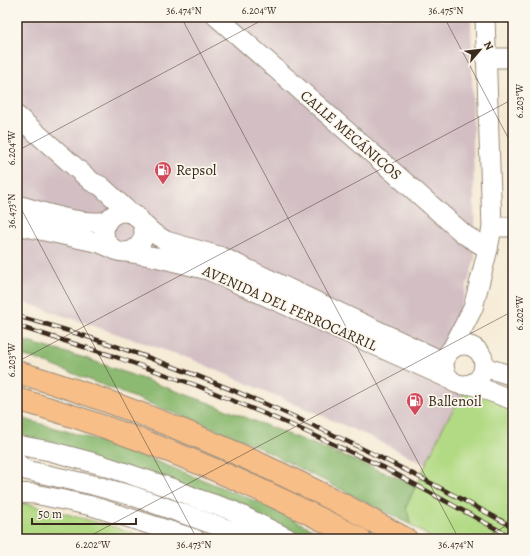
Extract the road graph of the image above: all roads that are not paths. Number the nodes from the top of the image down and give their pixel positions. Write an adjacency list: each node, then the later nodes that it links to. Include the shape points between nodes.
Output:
1 (217, 17): 11 (street, CALLE MECÁNICOS, via 465,235)
2 (485, 17): 3 (street)
3 (486, 58): 4 (street); 9 (street)
4 (513, 58)
5 (17, 116): 7 (street, via 92,182)
6 (17, 206): 7 (street, via 79,221 96,223)
7 (122, 219): 12 (street, via 105,227 109,245); 12 (street, via 144,237 132,250); 14 (street, AVENIDA DEL FERROCARRIL, via 166,241 222,257)
8 (17, 225): 12 (street, AVENIDA DEL FERROCARRIL, via 100,243)
9 (492, 227): 10 (street); 11 (street)
10 (513, 227)
11 (488, 249): 13 (street)
12 (120, 250): 18 (street, AVENIDA DEL FERROCARRIL, via 208,270)
13 (473, 308): 14 (street); 15 (street)
14 (448, 355): 15 (street, via 457,345 464,344 470,345); 18 (street, via 446,374)
15 (482, 360): 17 (street); 19 (street, via 480,378)
16 (17, 372): 30 (highway, via 93,396 210,442 327,496)
17 (513, 376)
18 (450, 380): 19 (street, via 463,385)
19 (470, 384): 21 (street)
20 (17, 399): 29 (highway, via 198,463 256,487)
21 (513, 400)
22 (17, 445): 28 (street, via 102,465 159,484 231,510)
23 (17, 463): 27 (street, via 25,470 133,496)
24 (17, 483): 25 (street)
25 (26, 493): 26 (street, via 92,506)
26 (195, 539)
27 (256, 539)
28 (289, 539)
29 (360, 539)
30 (406, 539)

